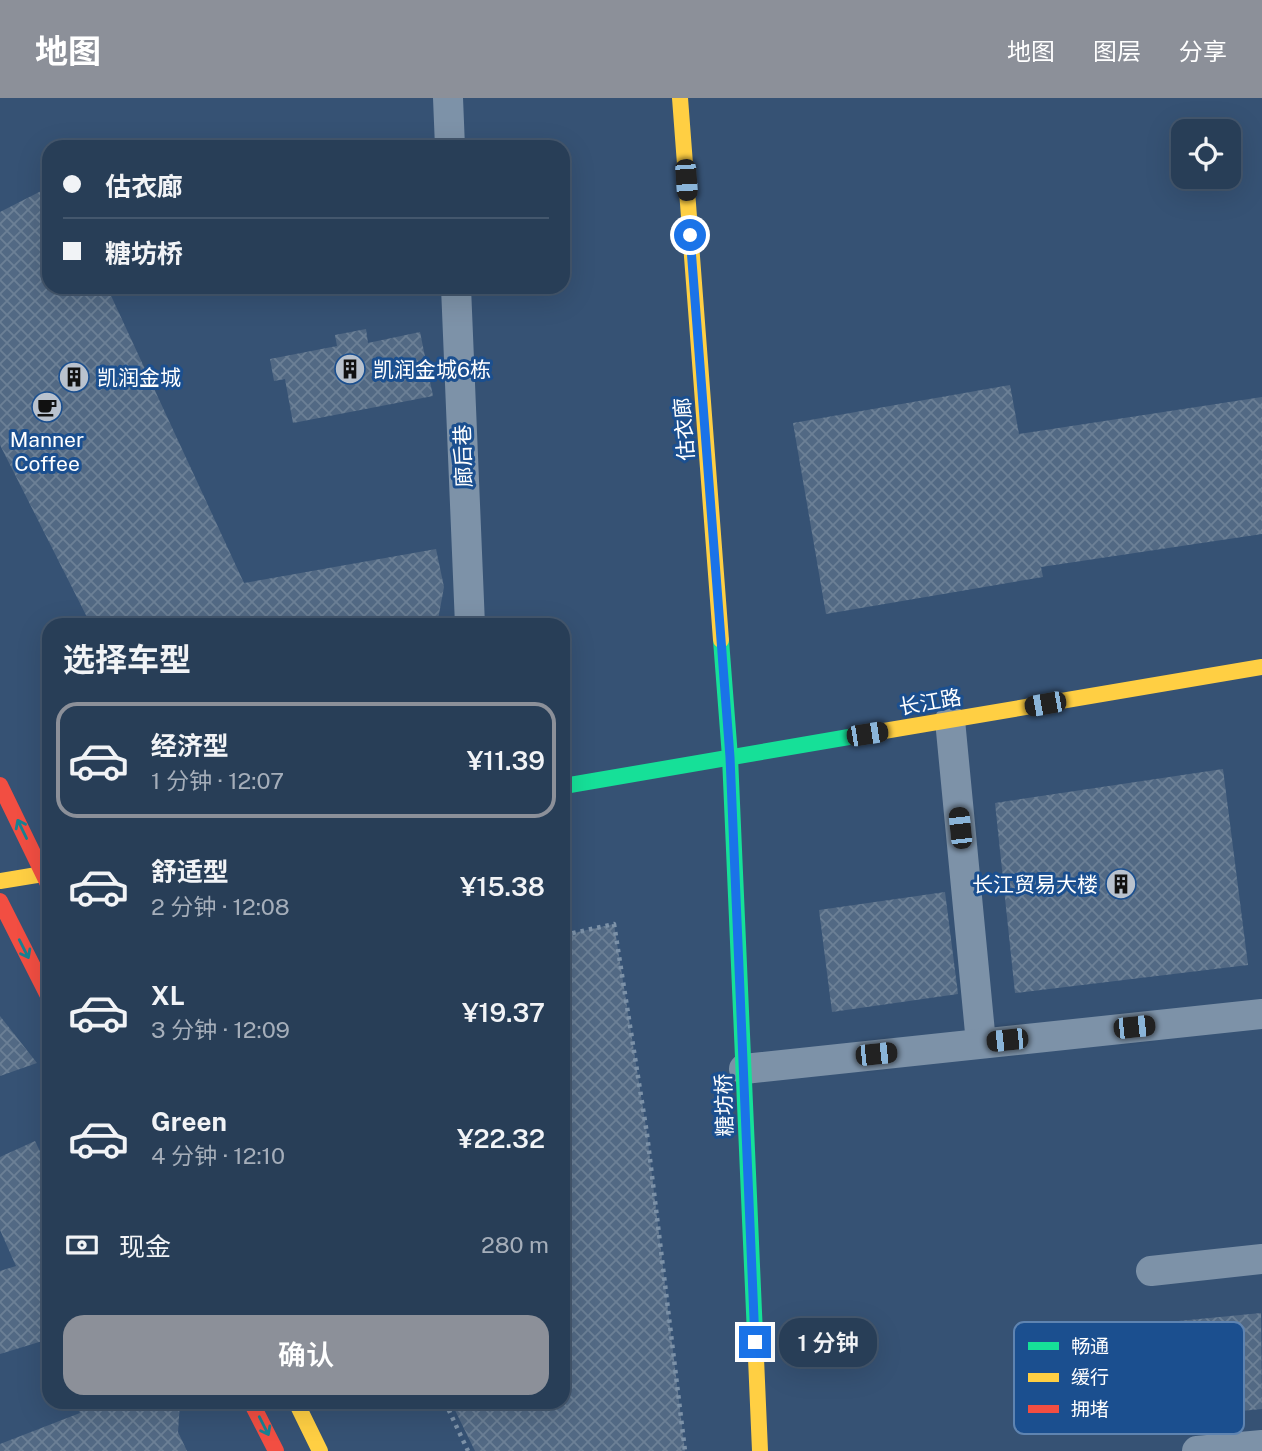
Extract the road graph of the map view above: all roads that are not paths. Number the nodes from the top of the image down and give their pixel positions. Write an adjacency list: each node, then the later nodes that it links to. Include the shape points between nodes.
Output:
1 (448, 98): 3 (street)
2 (680, 98): 8 (street, 估衣廊)
3 (450, 140)
4 (456, 294): 5 (street, 廊后巷)
5 (470, 618)
6 (1262, 667): 7 (street, 长江路)
7 (950, 720): 8 (street, 长江路); 17 (street)
8 (730, 757): 10 (street, 长江路); 18 (street, 糖坊桥)
9 (0, 785): 11 (street, one-way to 9)
10 (570, 785)
11 (42, 868)
12 (42, 878): 13 (street)
13 (0, 881)
14 (0, 901): 15 (street, one-way to 15)
15 (42, 984)
16 (1262, 1014): 17 (street)
17 (981, 1043): 18 (street)
18 (744, 1069): 26 (street, 糖坊桥)
19 (1262, 1259): 20 (street)
20 (1151, 1271)
21 (255, 1409): 24 (street, one-way to 24)
22 (299, 1409): 25 (street)
23 (1262, 1445): 27 (street)
24 (276, 1451)
25 (320, 1451)
26 (760, 1451)
27 (1197, 1451)

